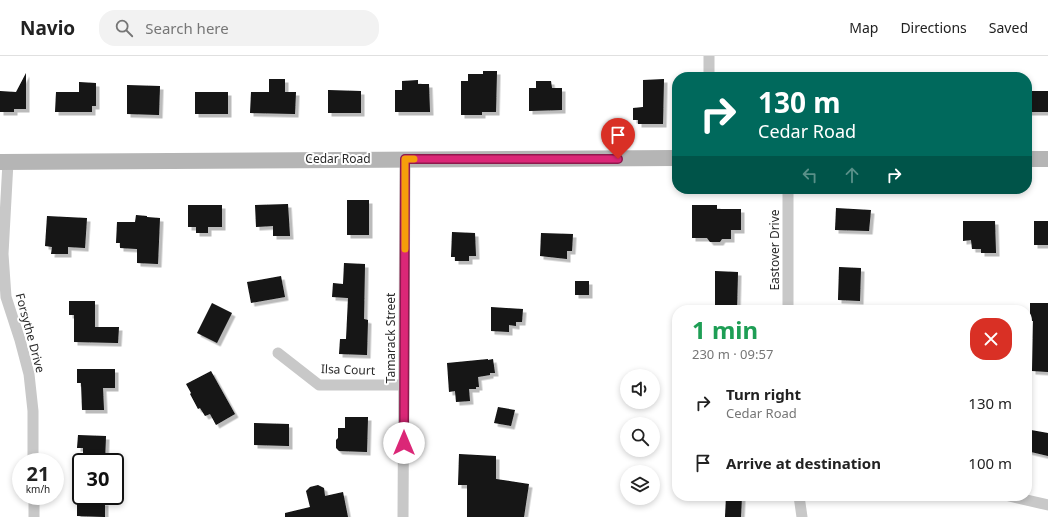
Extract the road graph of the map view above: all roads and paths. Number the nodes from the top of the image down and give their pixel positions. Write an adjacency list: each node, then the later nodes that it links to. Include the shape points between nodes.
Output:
1 (709, 56): 2 (street)
2 (709, 72)
3 (672, 158): 4 (street, Cedar Road)
4 (405, 159): 7 (street, Cedar Road); 11 (street, Tamarack Street)
5 (1032, 159): 6 (street)
6 (1048, 159)
7 (4, 162): 12 (street, Forsythe Drive, via 3,254 6,298 29,374 33,411)
8 (788, 194): 9 (street, Eastover Drive)
9 (788, 305)
10 (278, 353): 11 (street, Ilsa Court, via 319,385)
11 (404, 385): 18 (street, Tamarack Street)
12 (33, 453)
13 (800, 501): 19 (street)
14 (1029, 501): 16 (street)
15 (34, 505): 17 (street)
16 (1048, 506)
17 (34, 517)
18 (404, 517)
19 (802, 517)

